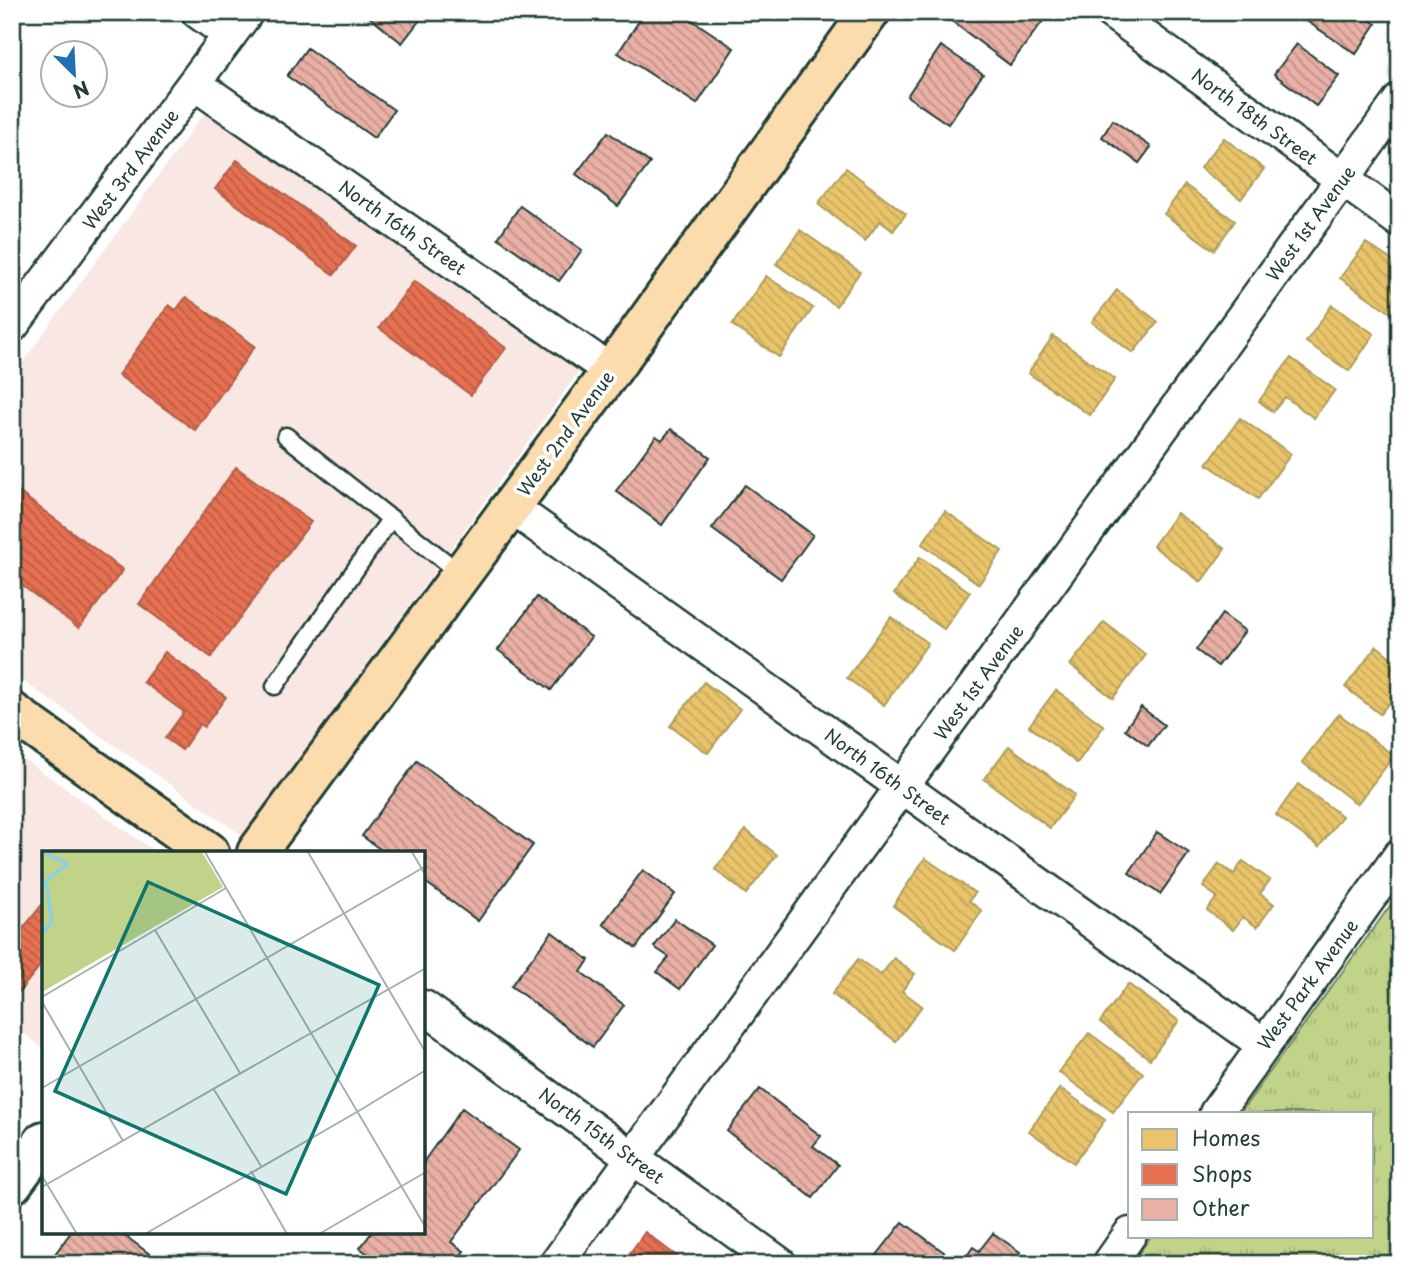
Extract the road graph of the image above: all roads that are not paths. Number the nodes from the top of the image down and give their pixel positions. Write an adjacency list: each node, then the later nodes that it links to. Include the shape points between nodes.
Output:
1 (198, 12): 4 (street)
2 (870, 12): 10 (main road, West 2nd Avenue)
3 (1111, 12): 7 (street, North 18th Street)
4 (239, 24): 5 (street, West 3rd Avenue)
5 (195, 84): 9 (street, West 3rd Avenue); 10 (street, North 16th Street)
6 (1400, 100): 7 (street, West 1st Avenue)
7 (1342, 179): 8 (street, North 18th Street); 17 (street, West 1st Avenue)
8 (1400, 221)
9 (17, 312)
10 (611, 370): 12 (main road, West 2nd Avenue)
11 (286, 436): 13 (lane)
12 (511, 507): 14 (main road, West 2nd Avenue); 17 (street, North 16th Street)
13 (391, 518): 14 (lane); 15 (lane)
14 (462, 575): 19 (main road, West 2nd Avenue)
15 (275, 686)
16 (12, 712): 18 (main road)
17 (902, 786): 22 (street, North 16th Street); 25 (street, West 1st Avenue)
18 (208, 851)
19 (258, 851)
20 (1400, 855): 22 (street, West Park Avenue)
21 (425, 1008): 25 (street, North 15th Street)
22 (1264, 1045): 23 (street, West Park Avenue)
23 (1217, 1112)
24 (42, 1144): 26 (street)
25 (633, 1157): 28 (street, West 1st Avenue); 29 (street, North 15th Street)
26 (12, 1184)
27 (1128, 1237): 30 (street)
28 (556, 1264)
29 (780, 1264)
30 (1109, 1264)

